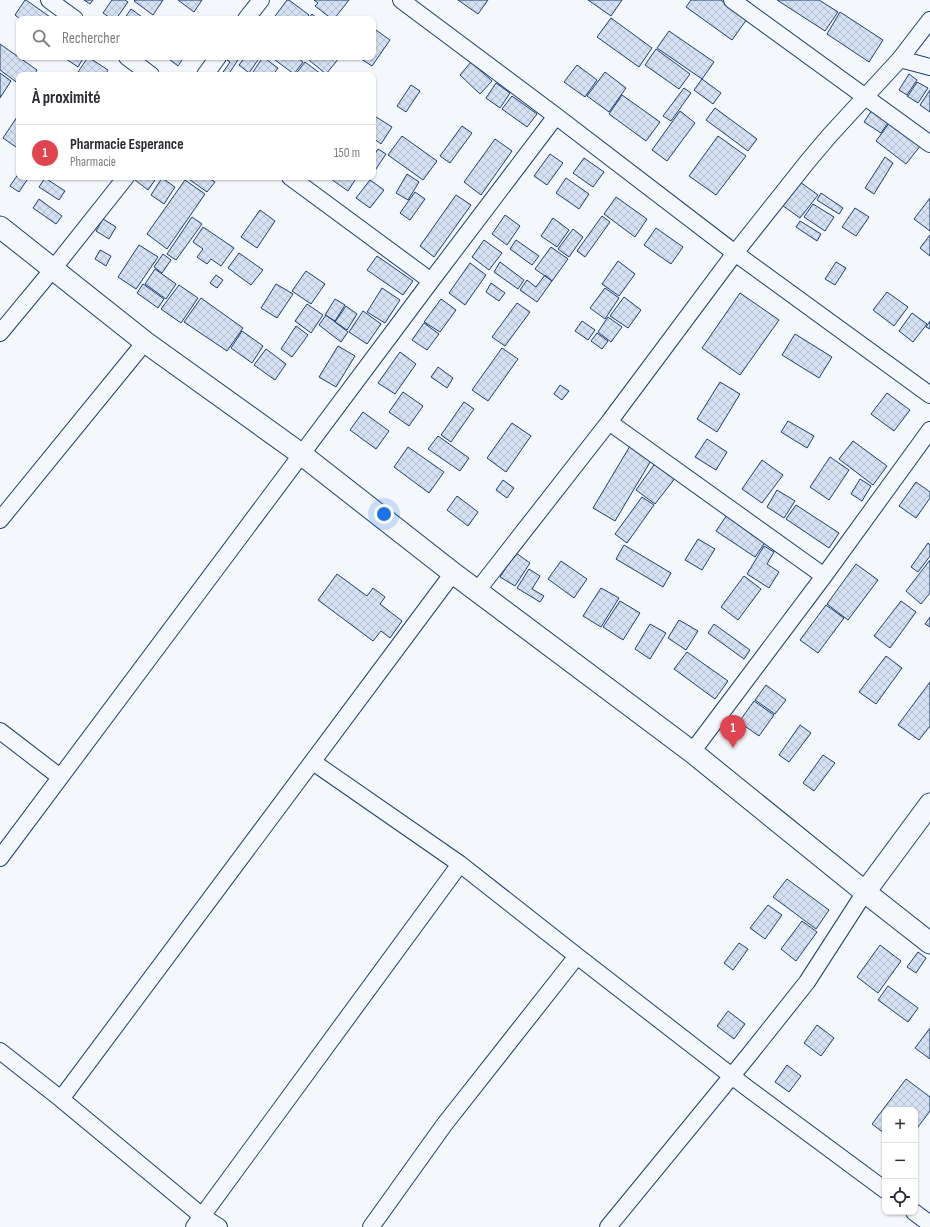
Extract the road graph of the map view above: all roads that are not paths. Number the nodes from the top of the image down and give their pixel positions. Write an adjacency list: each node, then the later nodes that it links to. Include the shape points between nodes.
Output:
1 (49, 0): 5 (street)
2 (260, 0): 6 (street)
3 (401, 0): 15 (street)
4 (732, 0): 14 (street)
5 (71, 16)
6 (248, 16)
7 (930, 20): 8 (street)
8 (900, 59): 11 (street); 14 (street)
9 (131, 60): 12 (street)
10 (216, 60): 13 (street)
11 (930, 67)
12 (148, 72)
13 (207, 72)
14 (866, 96): 16 (street); 20 (street, via 808,161)
15 (556, 116): 20 (street); 22 (street)
16 (930, 144)
17 (124, 180): 21 (street)
18 (294, 180): 22 (street)
19 (0, 227): 21 (street)
20 (735, 253): 25 (street); 26 (street)
21 (53, 269): 23 (street); 24 (street)
22 (431, 281): 28 (street)
23 (0, 333)
24 (145, 342): 28 (street); 29 (street)
25 (930, 395)
26 (609, 422): 31 (street); 32 (street)
27 (930, 430): 31 (street)
28 (301, 454): 30 (street); 36 (street)
29 (0, 520)
30 (453, 573): 32 (street); 35 (street)
31 (824, 576): 34 (street)
32 (477, 591): 34 (street)
33 (0, 731): 36 (street)
34 (692, 752): 40 (street)
35 (313, 762): 39 (street); 45 (street)
36 (60, 777): 38 (street)
37 (930, 804): 40 (street)
38 (0, 858)
39 (460, 864): 42 (street); 48 (street)
40 (865, 892): 41 (street); 44 (street, via 807,982)
41 (930, 942)
42 (577, 956): 44 (street); 51 (street, via 444,1125)
43 (0, 1051): 45 (street)
44 (732, 1075): 46 (street); 52 (street)
45 (61, 1099): 48 (street)
46 (882, 1188)
47 (918, 1215): 49 (street)
48 (198, 1222): 50 (street)
49 (930, 1224)
50 (219, 1227)
51 (371, 1227)
52 (608, 1227)

